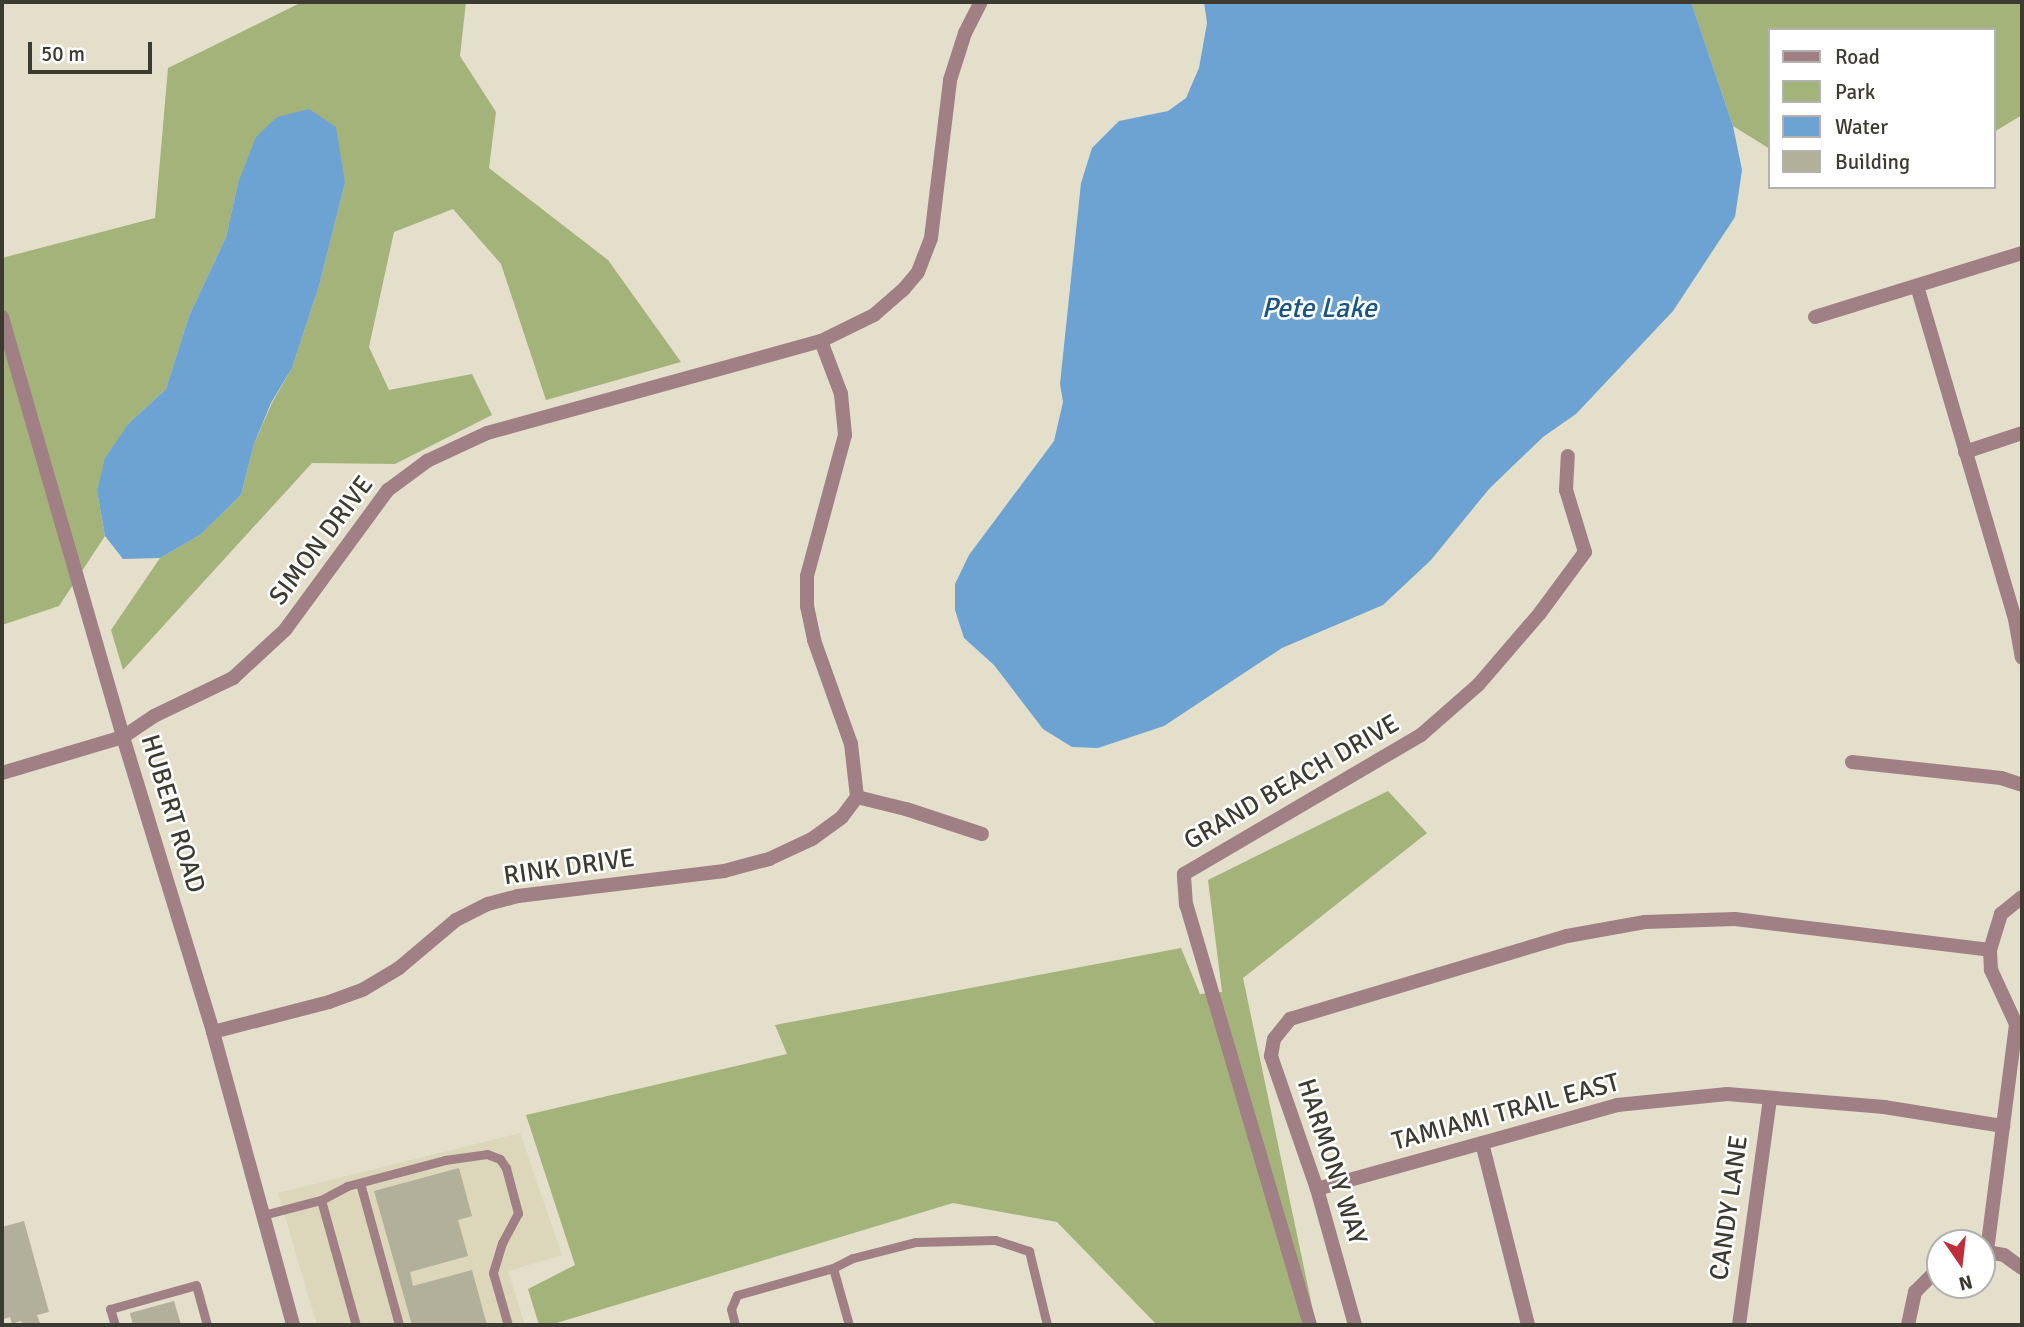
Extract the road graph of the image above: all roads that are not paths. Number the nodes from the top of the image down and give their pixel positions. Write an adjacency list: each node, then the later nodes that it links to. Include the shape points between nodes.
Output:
1 (981, 2): 6 (street, SIMON DRIVE, via 950,80 931,238 918,272 873,315)
2 (2022, 253): 3 (street)
3 (1917, 286): 5 (street); 8 (street)
4 (2, 317): 12 (street, HUBERT ROAD)
5 (1815, 317)
6 (821, 341): 12 (street, SIMON DRIVE, via 487,433 427,461 388,490 285,630 256,659 233,678 154,716); 16 (street, via 841,394 845,435 807,576 807,606 814,640 851,744)
7 (2022, 433): 8 (street)
8 (1965, 452): 10 (street)
9 (1568, 456): 43 (street, GRAND BEACH DRIVE, via 1566,490 1586,552 1479,684 1421,735 1184,874 1186,905)
10 (2019, 618): 11 (street)
11 (2022, 657)
12 (123, 737): 14 (street, SIMON DRIVE); 21 (street, HUBERT ROAD)
13 (1853, 762): 15 (street, via 2001,778)
14 (2, 773)
15 (2022, 785)
16 (856, 797): 17 (street); 21 (street, RINK DRIVE, via 842,817 811,839 769,859 724,871 518,896 488,904 456,920 399,968 363,989)
17 (982, 834)
18 (2022, 897): 19 (street, via 2001,914)
19 (1990, 950): 20 (street, via 1991,970); 26 (street, HARMONY WAY, via 1735,919 1645,922 1567,936 1290,1019 1274,1039 1271,1056)
20 (2019, 1023): 23 (street)
21 (213, 1032): 28 (street, HUBERT ROAD)
22 (1770, 1098): 23 (street, TAMIAMI TRAIL EAST, via 1884,1107); 24 (street, TAMIAMI TRAIL EAST, via 1727,1094 1617,1105); 46 (street, CANDY LANE)
23 (2003, 1126): 29 (street)
24 (1482, 1143): 26 (street, TAMIAMI TRAIL EAST); 45 (street)
25 (360, 1183): 27 (lane); 38 (lane); 39 (lane, via 469,1154 500,1159 518,1213 493,1273)
26 (1317, 1189): 44 (street, HARMONY WAY)
27 (321, 1200): 28 (lane); 37 (lane)
28 (263, 1215): 36 (street, HUBERT ROAD)
29 (1987, 1229)
30 (1996, 1253): 32 (street)
31 (832, 1268): 40 (lane, via 737,1295 731,1309); 41 (lane); 42 (lane, via 916,1242 995,1240 1029,1251)
32 (2022, 1268)
33 (1926, 1280): 47 (street, via 1914,1292)
34 (115, 1325): 35 (lane, via 110,1309 196,1285)
35 (207, 1325)
36 (293, 1325)
37 (356, 1325)
38 (399, 1325)
39 (508, 1325)
40 (735, 1325)
41 (849, 1325)
42 (1047, 1325)
43 (1310, 1325)
44 (1355, 1325)
45 (1528, 1325)
46 (1739, 1325)
47 (1908, 1325)

